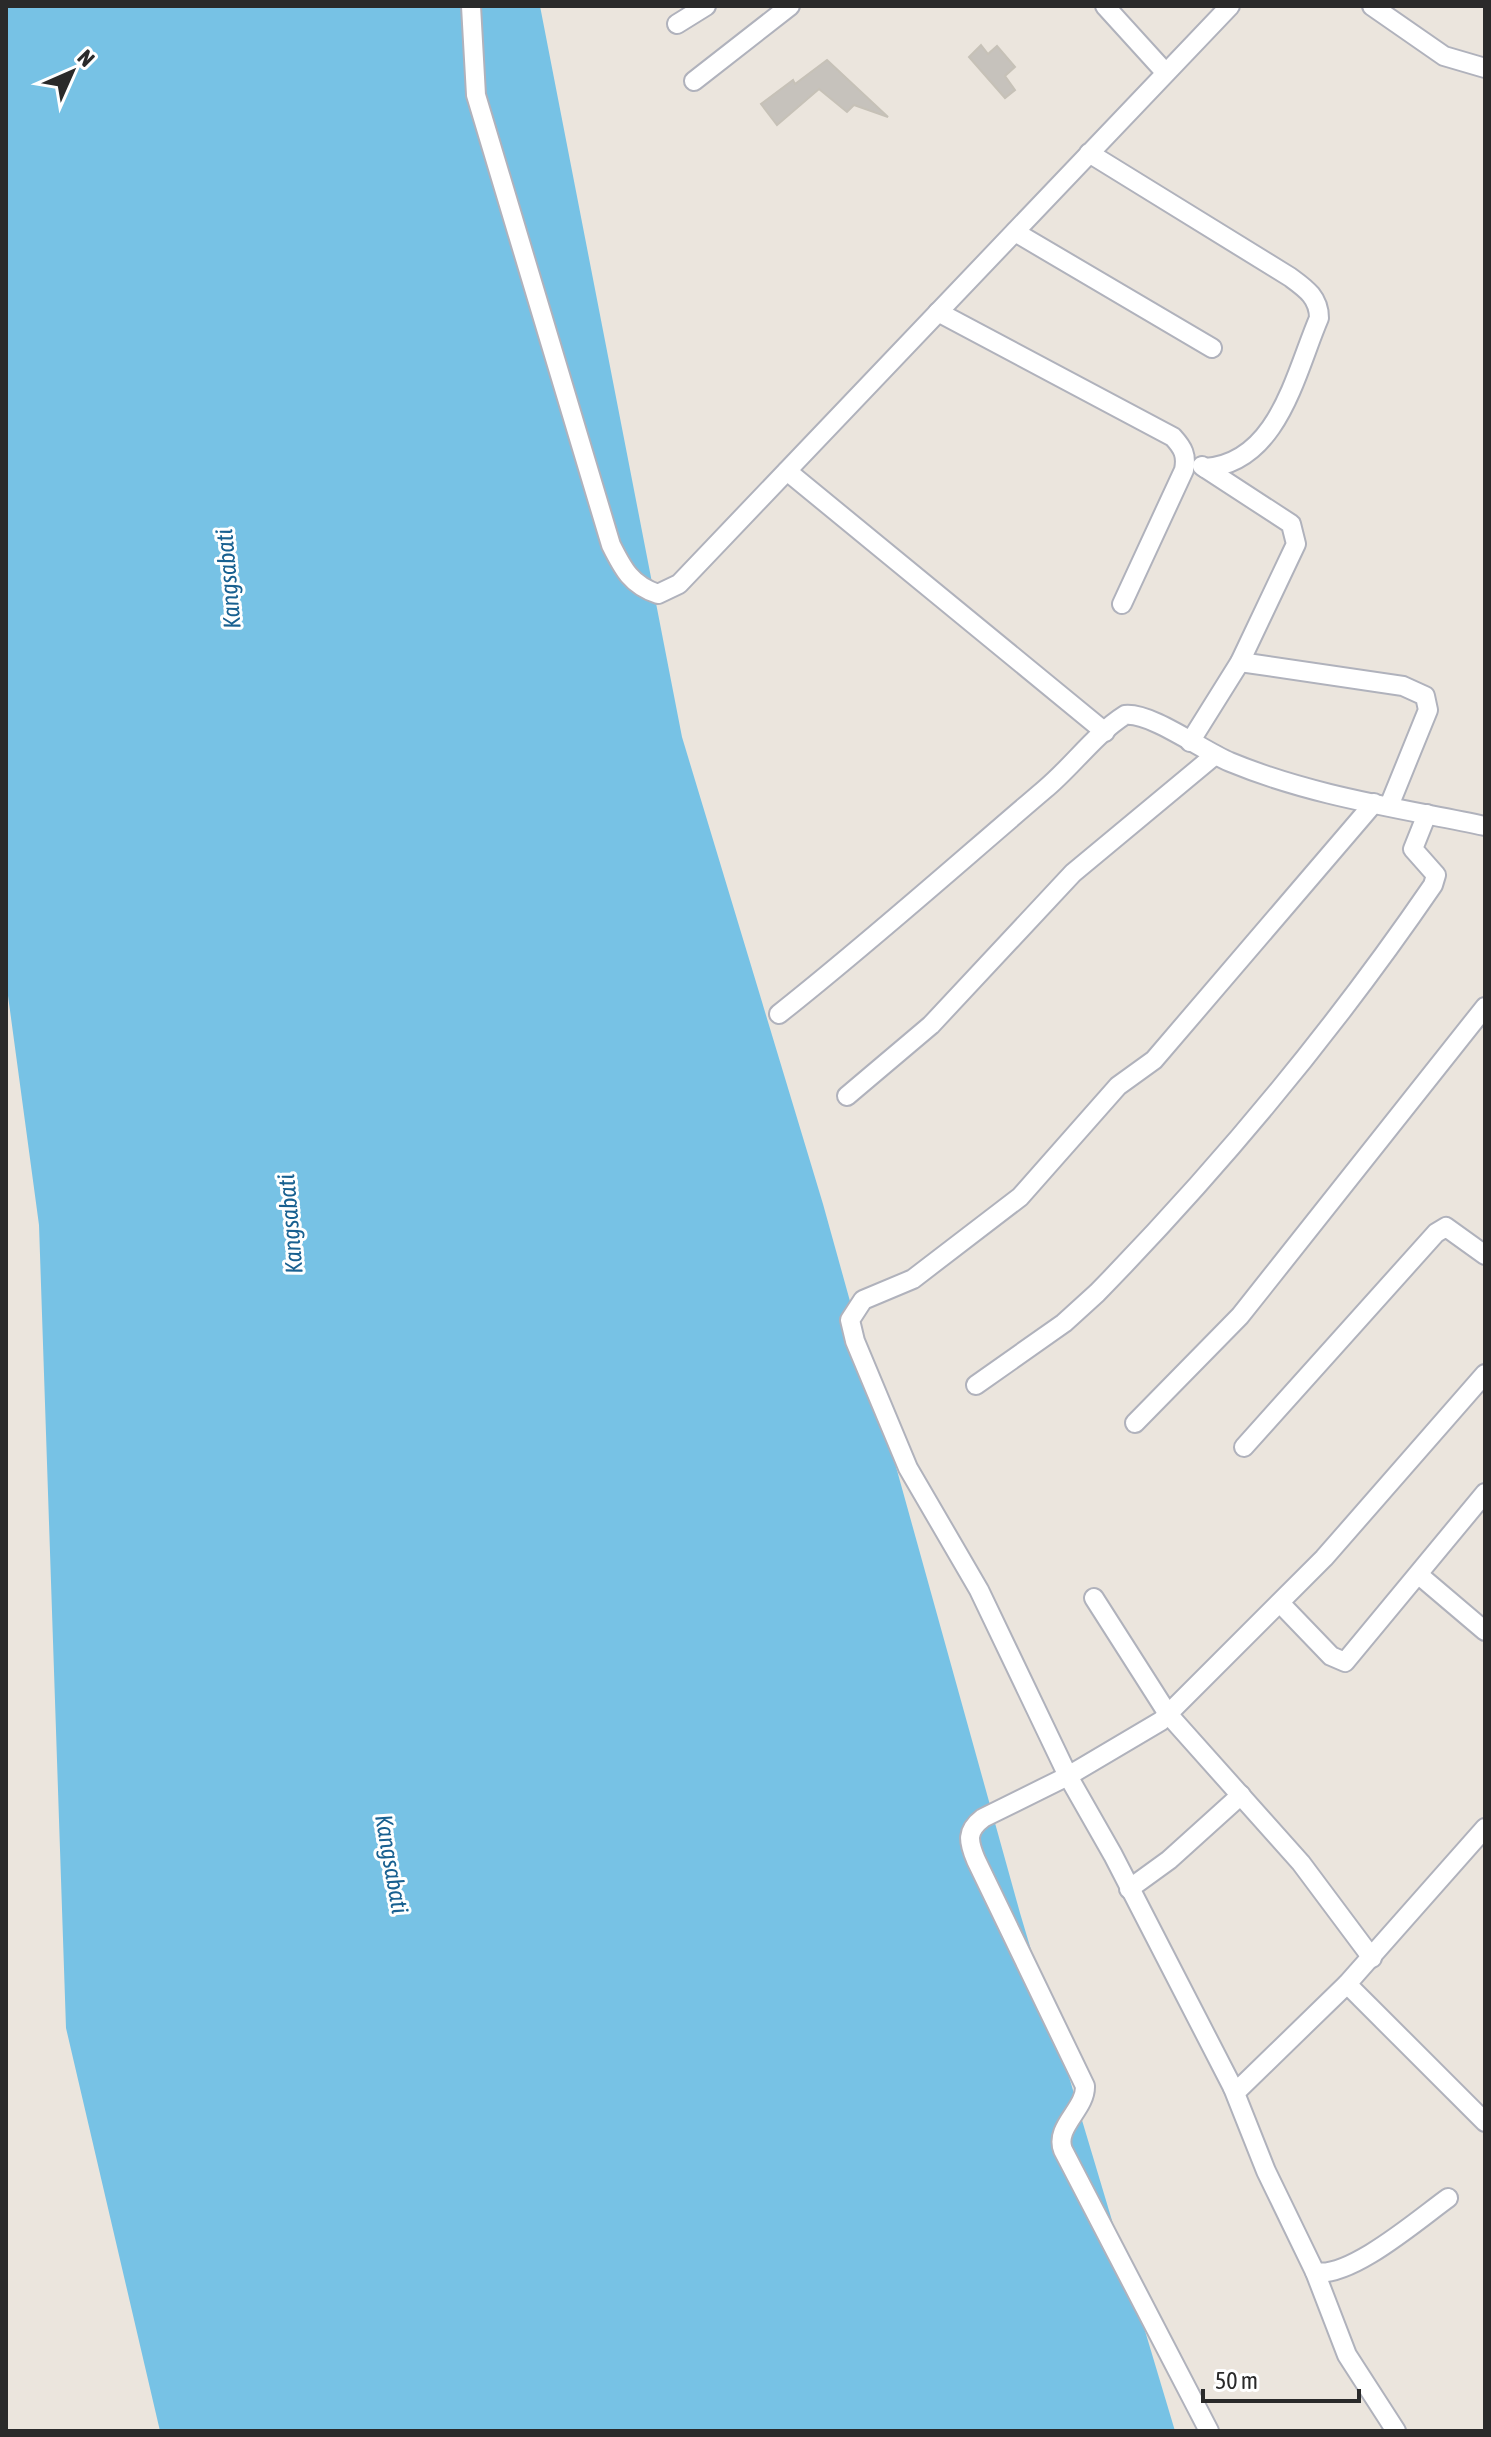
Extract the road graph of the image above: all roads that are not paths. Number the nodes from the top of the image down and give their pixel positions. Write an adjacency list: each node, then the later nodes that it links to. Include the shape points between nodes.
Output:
1 (471, 6): 17 (street, via 476,95 611,545 626,575 658,594 679,584)
2 (706, 6): 7 (street)
3 (790, 6): 10 (street)
4 (1105, 6): 9 (street)
5 (1230, 6): 9 (street)
6 (1372, 6): 8 (street, via 1444,56)
7 (677, 24)
8 (1485, 68)
9 (1165, 72): 11 (street)
10 (694, 81)
11 (1089, 153): 12 (street); 16 (street, via 1290,277 1315,298 1319,318 1265,439 1226,467)
12 (1015, 232): 13 (street); 14 (street)
13 (938, 312): 15 (street, via 1173,437); 17 (street)
14 (1212, 348)
15 (1182, 447): 16 (street); 18 (street, via 1184,470)
16 (1205, 468): 19 (street, via 1276,511 1296,534 1288,567)
17 (787, 471): 20 (street)
18 (1122, 604)
19 (1240, 662): 21 (street); 23 (street, via 1403,686 1425,696 1428,710)
20 (1105, 732): 21 (street, via 1133,714); 27 (street, via 863,948)
21 (1190, 742): 22 (street)
22 (1215, 755): 23 (street, via 1294,786); 28 (street, via 1073,873 931,1025)
23 (1382, 805): 24 (street); 40 (street, via 1154,1060 1118,1086 1020,1197 913,1279 863,1300 850,1320 908,1468 979,1590)
24 (1427, 814): 25 (street); 31 (street, via 1413,849 1433,869 1433,885 1315,1049 1097,1293)
25 (1485, 826)
26 (1485, 1007): 32 (street, via 1240,1316)
27 (779, 1014)
28 (847, 1096)
29 (1485, 1255): 33 (street, via 1455,1231 1446,1227 1436,1233)
30 (1485, 1374): 37 (street)
31 (976, 1385)
32 (1135, 1423)
33 (1244, 1447)
34 (1485, 1493): 35 (street)
35 (1419, 1575): 37 (street, via 1345,1662 1331,1656); 38 (street)
36 (1094, 1598): 39 (street)
37 (1280, 1603): 39 (street)
38 (1485, 1631)
39 (1168, 1714): 40 (street); 41 (street)
40 (1068, 1776): 43 (street); 50 (street, via 972,1826 971,1848 1085,2086 1085,2098 1061,2135 1063,2150)
41 (1241, 1795): 43 (street); 44 (street, via 1301,1863)
42 (1485, 1828): 44 (street)
43 (1129, 1889): 46 (street)
44 (1372, 1958): 45 (street)
45 (1347, 1984): 46 (street, via 1240,2088); 47 (street)
46 (1233, 2088): 49 (street)
47 (1485, 2122)
48 (1448, 2198): 49 (street, via 1344,2267)
49 (1315, 2272): 51 (street, via 1347,2355)
50 (1209, 2431)
51 (1396, 2431)

